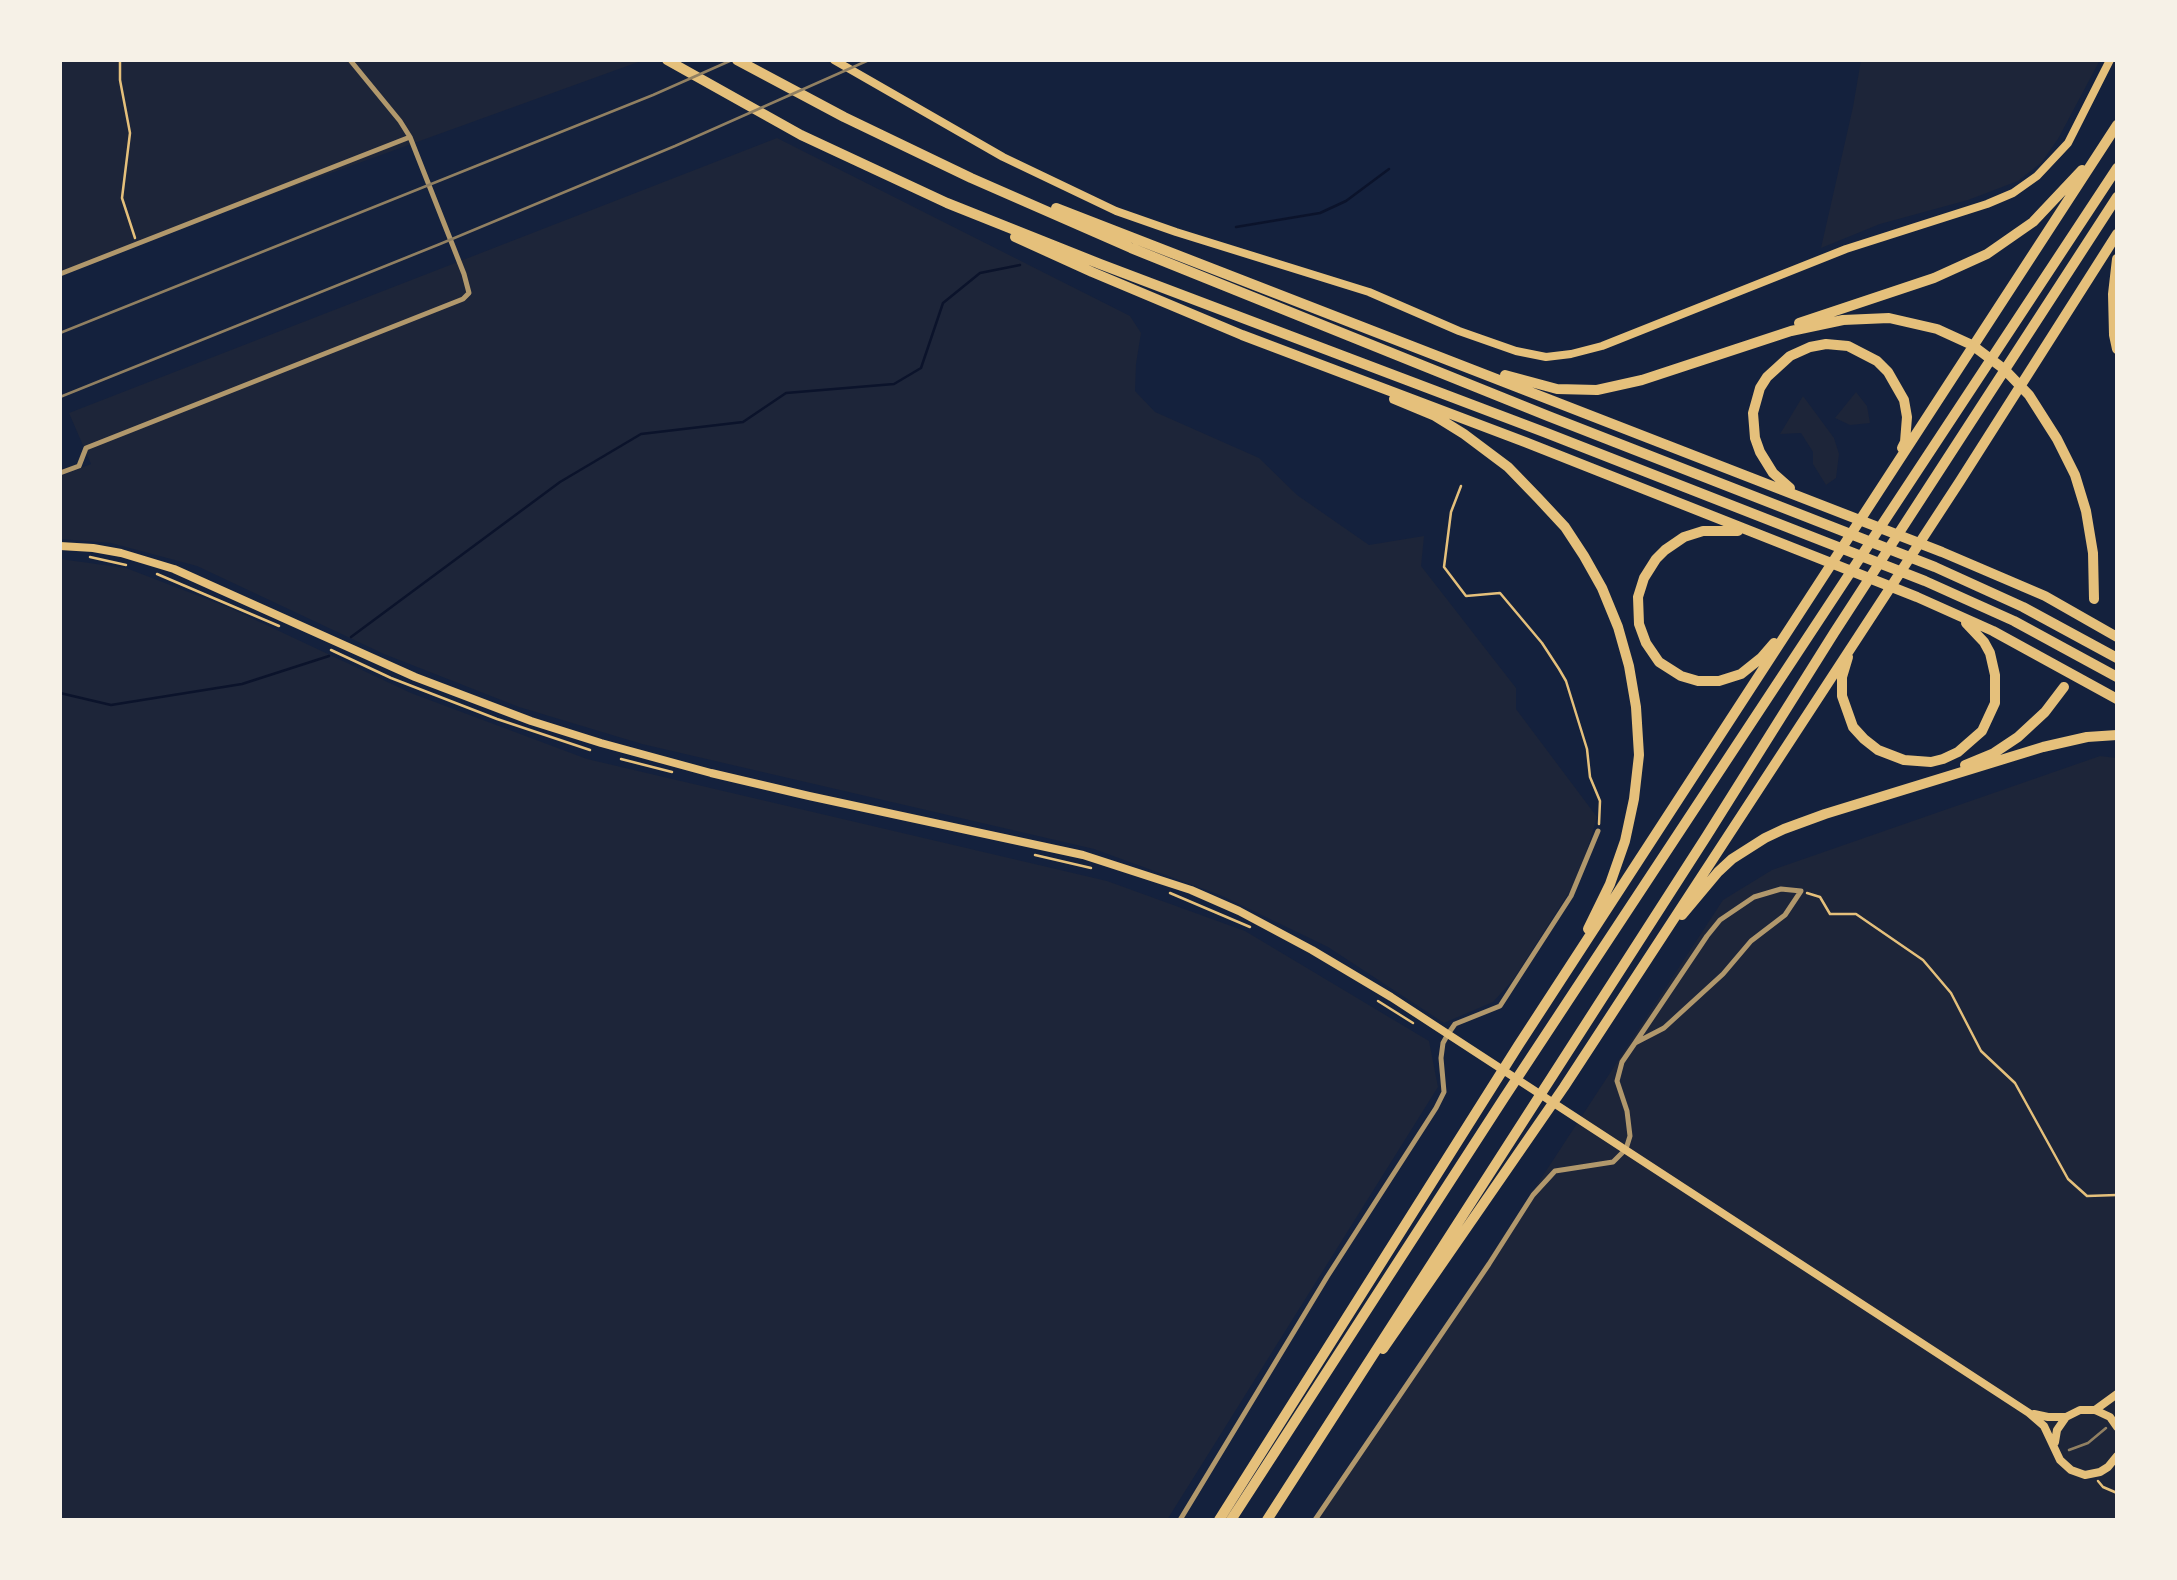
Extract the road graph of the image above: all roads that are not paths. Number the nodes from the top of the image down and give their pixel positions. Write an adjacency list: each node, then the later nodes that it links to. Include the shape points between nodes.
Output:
1 (350, 60): 7 (street)
2 (667, 60): 12 (highway, via 801,135)
3 (737, 60): 10 (highway)
4 (834, 60): 5 (main road, via 1003,157 1116,211 1368,292 1459,332 1546,356 1602,346 2013,193 2068,143)
5 (2110, 60)
6 (2117, 126): 8 (highway)
7 (410, 136): 15 (street); 20 (street, via 464,274 469,293 463,299 86,448 79,466)
8 (2103, 147): 19 (highway, via 2033,222 1972,262); 21 (highway)
9 (2117, 168): 53 (highway)
10 (970, 178): 16 (highway); 30 (highway, via 1284,311 1936,567)
11 (2117, 197): 50 (highway)
12 (946, 203): 18 (highway); 31 (highway, via 1925,582)
13 (2117, 234): 28 (highway)
14 (2117, 260): 17 (highway)
15 (60, 274)
16 (1422, 349): 19 (highway, via 1557,389); 22 (highway)
17 (2117, 349)
18 (1297, 356): 23 (highway); 40 (highway, via 1434,416 1508,467 1565,527 1618,627 1639,755 1625,841 1595,918)
19 (1597, 390): 25 (highway, via 1830,322 1888,318 1938,329 1997,363 2043,416 2086,510)
20 (60, 474)
21 (1888, 476): 22 (highway, via 1905,442 1907,417 1898,386 1863,352 1810,347 1767,377 1753,425 1773,473); 26 (highway)
22 (1817, 503): 29 (highway, via 2045,596)
23 (1774, 540): 26 (highway, via 1712,530 1665,550 1648,569 1638,597 1646,643 1681,676 1719,681 1752,666); 27 (highway)
24 (60, 546): 38 (main road, via 121,553 174,570 416,678 601,743 1134,870 1239,911)
25 (2094, 599)
26 (1804, 607): 40 (highway)
27 (1940, 607): 28 (highway, via 1984,642 1996,690 1982,731 1958,752 1931,762 1878,750 1846,713 1844,669); 33 (highway)
28 (1868, 620): 37 (highway)
29 (2117, 637)
30 (2117, 658)
31 (2117, 678)
32 (2064, 687): 35 (highway, via 2001,749)
33 (2117, 699)
34 (2117, 735): 35 (highway, via 2065,741)
35 (1885, 796): 37 (highway, via 1747,848 1718,872)
36 (1598, 831): 38 (street, via 1572,896 1500,1006 1455,1024)
37 (1638, 971): 50 (highway)
38 (1448, 1034): 41 (main road); 51 (street, via 1441,1058 1444,1092 1436,1108)
39 (1634, 1043): 39 (street, via 1720,920 1771,891 1801,891 1785,915 1750,940 1700,996 1664,1028); 41 (street, via 1617,1081 1627,1112)
40 (1518, 1046): 52 (highway)
41 (1626, 1148): 45 (main road); 55 (street, via 1613,1162 1555,1172 1533,1195)
42 (2117, 1394): 43 (main road)
43 (2095, 1410): 46 (main road); 47 (main road)
44 (2117, 1410): 47 (main road)
45 (2030, 1412): 46 (main road); 48 (main road)
46 (2066, 1417): 48 (main road)
47 (2117, 1425)
48 (2055, 1446): 49 (main road, via 2063,1464 2080,1474 2100,1472)
49 (2117, 1456)
50 (1300, 1469): 54 (highway)
51 (1180, 1520)
52 (1219, 1520)
53 (1230, 1520)
54 (1267, 1520)
55 (1315, 1520)

